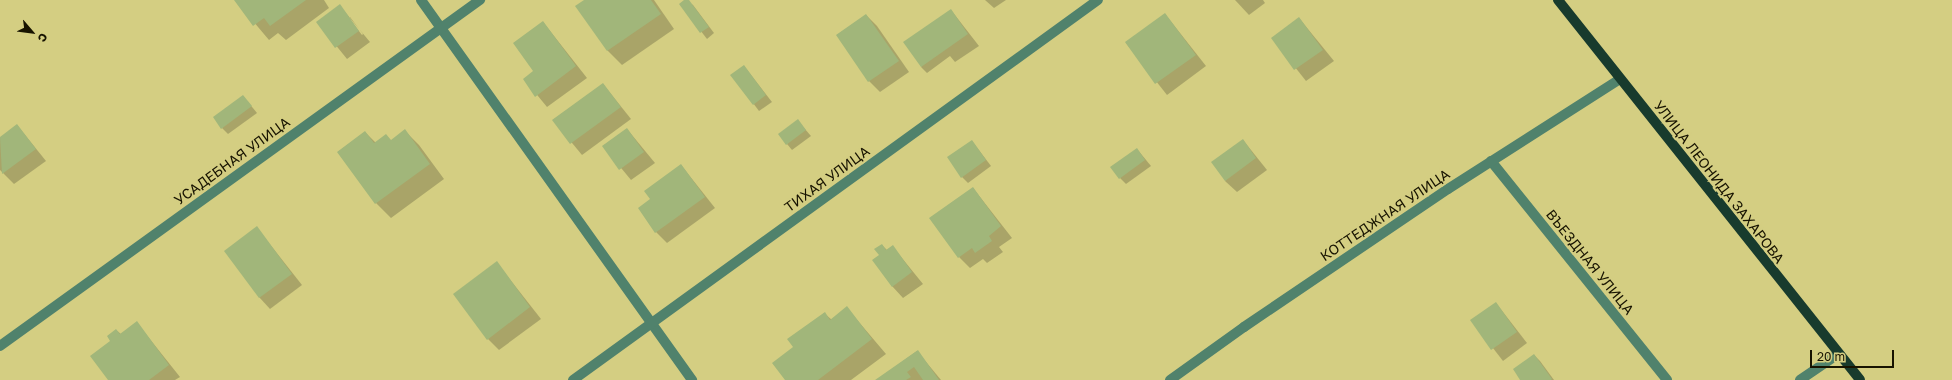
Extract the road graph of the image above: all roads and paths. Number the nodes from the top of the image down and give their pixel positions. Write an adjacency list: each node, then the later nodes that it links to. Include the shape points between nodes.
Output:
1 (421, 0): 5 (street)
2 (480, 0): 5 (street, УСАДЕБНАЯ УЛИЦА)
3 (1098, 0): 8 (street, ТИХАЯ УЛИЦА)
4 (1558, 0): 6 (main road, УЛИЦА ЛЕОНИДА ЗАХАРОВА)
5 (441, 28): 8 (street); 9 (street, УСАДЕБНАЯ УЛИЦА)
6 (1620, 79): 7 (street, КОТТЕДЖНАЯ УЛИЦА); 10 (main road, УЛИЦА ЛЕОНИДА ЗАХАРОВА)
7 (1491, 161): 13 (street, КОТТЕДЖНАЯ УЛИЦА, via 1244,327); 14 (street, ВЪЕЗДНАЯ УЛИЦА)
8 (652, 323): 11 (street, ТИХАЯ УЛИЦА); 12 (street)
9 (0, 346)
10 (1838, 354): 15 (street); 16 (main road, УЛИЦА ЛЕОНИДА ЗАХАРОВА)
11 (573, 380)
12 (692, 380)
13 (1170, 380)
14 (1667, 380)
15 (1800, 380)
16 (1860, 380)

